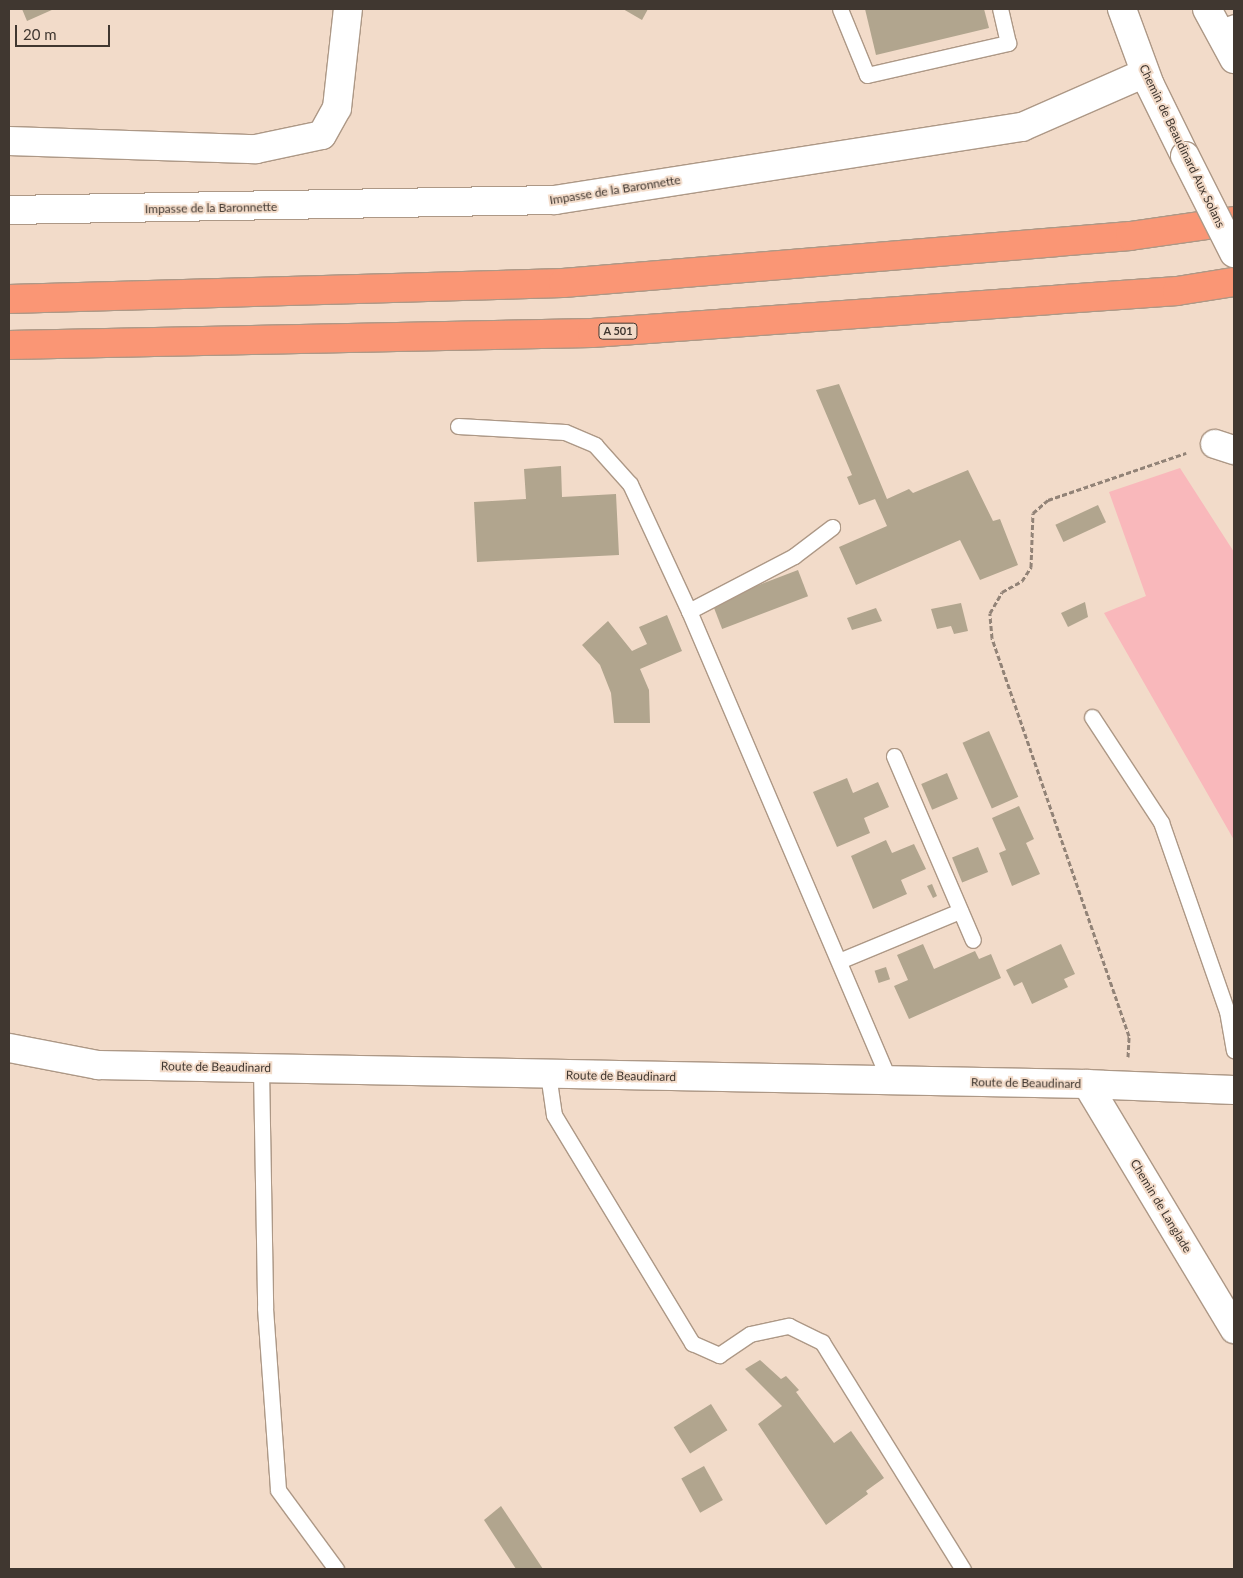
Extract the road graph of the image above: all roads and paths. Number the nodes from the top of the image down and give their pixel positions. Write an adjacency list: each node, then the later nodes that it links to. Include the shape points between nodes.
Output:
1 (348, 9): 8 (street, via 337,108 322,135 256,149)
2 (840, 9): 3 (lane, via 867,75 1008,43)
3 (1000, 9)
4 (1122, 9): 7 (street, Chemin de Beaudinard Aux Solans)
5 (1219, 20): 6 (street)
6 (1234, 59)
7 (1145, 72): 9 (street, Impasse de la Baronnette, via 1022,127 555,200); 11 (street, Chemin de Beaudinard Aux Solans, bridge)
8 (9, 141)
9 (9, 210)
10 (1234, 221): 13 (highway, via 1130,236 563,283)
11 (1234, 253)
12 (1234, 282): 14 (highway, A 501, via 1177,291 592,333)
13 (9, 299)
14 (9, 345)
15 (458, 426): 17 (lane, via 565,432 595,444 630,484)
16 (832, 528): 17 (lane, via 794,556)
17 (689, 610): 22 (lane)
18 (1092, 717): 23 (lane, via 1161,822 1227,1011)
19 (894, 756): 20 (lane)
20 (960, 911): 21 (lane); 22 (lane)
21 (973, 940)
22 (839, 961): 27 (lane)
23 (1234, 1045)
24 (9, 1048): 25 (street, Route de Beaudinard, via 98,1065)
25 (261, 1068): 26 (street, Route de Beaudinard); 31 (lane, via 265,1308 278,1490)
26 (548, 1074): 27 (street, Route de Beaudinard); 32 (lane, via 554,1115 692,1342 720,1354 750,1334 789,1326 822,1342)
27 (889, 1080): 28 (street, Route de Beaudinard)
28 (1087, 1084): 29 (street, Route de Beaudinard); 30 (street, Chemin de Langlade)
29 (1234, 1090)
30 (1234, 1329)
31 (336, 1569)
32 (963, 1569)

